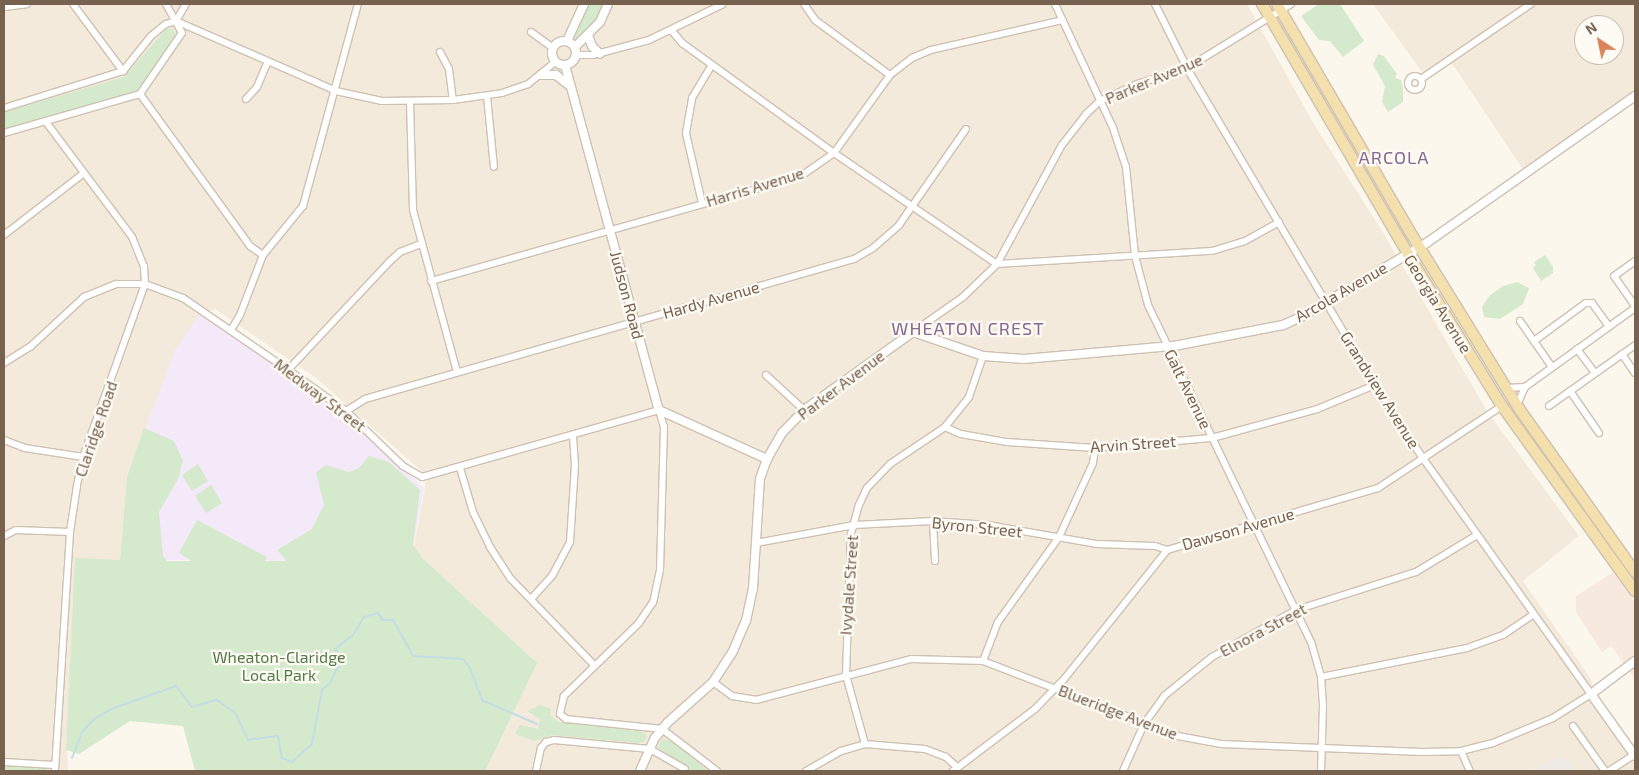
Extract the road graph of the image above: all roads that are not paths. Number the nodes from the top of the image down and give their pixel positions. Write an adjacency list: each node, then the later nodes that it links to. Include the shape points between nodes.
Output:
1 (27, 4): 15 (street)
2 (73, 4): 33 (street)
3 (166, 4): 19 (street)
4 (186, 4): 19 (street)
5 (358, 4): 38 (street)
6 (584, 4): 23 (street)
7 (608, 4): 22 (street)
8 (722, 4): 20 (street)
9 (804, 4): 35 (street, via 815,20)
10 (1055, 4): 18 (street, Galt Avenue)
11 (1155, 4): 32 (street, Grandview Avenue)
12 (1262, 4): 17 (main road, Georgia Avenue)
13 (1291, 4): 16 (street, Parker Avenue)
14 (1531, 4): 36 (street)
15 (4, 7)
16 (1279, 7): 17 (street, Parker Avenue); 59 (main road, Georgia Avenue)
17 (1270, 18): 32 (street, Parker Avenue); 60 (main road, Georgia Avenue)
18 (1063, 20): 35 (street, Harris Avenue, via 931,50 912,58); 44 (street, Galt Avenue)
19 (176, 22): 29 (street); 33 (street, via 166,24 151,36); 39 (street, via 182,33)
20 (672, 31): 27 (street); 31 (street)
21 (530, 32): 24 (street)
22 (588, 35): 25 (street); 27 (street)
23 (567, 41): 24 (street); 25 (street)
24 (552, 47): 28 (street, via 551,55)
25 (576, 51): 27 (street); 30 (street)
26 (440, 52): 43 (street, via 449,69)
27 (600, 54)
28 (555, 62): 30 (street); 34 (street)
29 (266, 63): 38 (street); 42 (street, via 257,87)
30 (565, 65): 37 (street, Judson Road)
31 (712, 65): 50 (street); 53 (street, via 692,98 686,133)
32 (1187, 68): 44 (street, Parker Avenue, via 1137,84); 55 (street, Grandview Avenue)
33 (123, 71): 46 (street)
34 (541, 75): 37 (street, via 556,75); 40 (street, via 518,89)
35 (890, 75): 50 (street, Harris Avenue)
36 (1421, 79)
37 (570, 86): 56 (street, Judson Road)
38 (336, 92): 45 (street); 61 (street, via 303,206)
39 (140, 94): 47 (street); 61 (street, via 250,246)
40 (487, 96): 43 (street); 51 (street)
41 (1635, 96): 59 (street, Arcola Avenue)
42 (246, 99)
43 (453, 100): 45 (street)
44 (1100, 101): 62 (street, Galt Avenue, via 1126,167); 64 (street, Parker Avenue, via 1062,145)
45 (410, 102): 58 (street, via 413,210)
46 (4, 108)
47 (46, 122): 49 (street); 52 (street)
48 (966, 129): 54 (street, Hardy Avenue)
49 (4, 133)
50 (834, 153): 53 (street, Harris Avenue, via 801,176); 54 (street)
51 (494, 167)
52 (84, 173): 57 (street); 66 (street, via 138,247)
53 (702, 203): 56 (street, Harris Avenue)
54 (912, 207): 64 (street); 70 (street, Hardy Avenue, via 888,236 854,258)
55 (1279, 222): 62 (street, via 1245,241 1212,251); 67 (street, Grandview Avenue)
56 (609, 230): 65 (street, Harris Avenue); 70 (street, Judson Road)
57 (4, 234)
58 (420, 244): 65 (street); 82 (street, via 400,252 389,262)
59 (1420, 248): 60 (street, Arcola Avenue); 89 (main road, Georgia Avenue)
60 (1408, 254): 67 (street, Arcola Avenue); 91 (main road, Georgia Avenue)
61 (263, 255): 72 (street, via 240,315)
62 (1135, 256): 64 (street); 76 (street, Galt Avenue, via 1148,305)
63 (1635, 261): 68 (street, via 1614,276)
64 (997, 264): 73 (street, Parker Avenue, via 963,297)
65 (431, 281): 83 (street)
66 (146, 284): 72 (street, Medway Street, via 183,298); 80 (street, Medway Street, via 117,284 84,296 30,347); 103 (street, Claridge Road)
67 (1327, 302): 76 (street, Arcola Avenue, via 1296,319 1261,332); 87 (street, Grandview Avenue)
68 (1635, 307): 71 (street)
69 (1520, 321): 74 (street)
70 (634, 322): 83 (street, Hardy Avenue); 93 (street, Judson Road)
71 (1609, 326): 74 (street, via 1592,303 1586,302); 77 (street)
72 (230, 330): 82 (street, Medway Street)
73 (913, 332): 79 (street, Arcola Avenue); 94 (street, Parker Avenue)
74 (1534, 341): 81 (street)
75 (1635, 345): 78 (street)
76 (1168, 347): 79 (street, Arcola Avenue, via 1024,359); 100 (street, Galt Avenue)
77 (1577, 349): 81 (street); 84 (street)
78 (1622, 354): 84 (street); 85 (street)
79 (984, 356): 97 (street, Ivydale Street, via 969,397)
80 (4, 363)
81 (1552, 367): 88 (street)
82 (288, 370): 96 (street, Medway Street)
83 (458, 372): 96 (street, Hardy Avenue, via 365,400)
84 (1595, 373): 90 (street)
85 (1635, 373)
86 (766, 375): 94 (street)
87 (1375, 385): 100 (street, Arvin Street, via 1317,409); 105 (street, Grandview Avenue)
88 (1525, 387): 89 (street); 95 (street)
89 (1506, 388): 91 (main road); 95 (main road, Georgia Avenue)
90 (1570, 391): 92 (street); 98 (street)
91 (1502, 406): 95 (main road); 105 (street, Dawson Avenue); 118 (main road, Georgia Avenue)
92 (1549, 406)
93 (659, 410): 99 (street, Medway Street); 104 (street); 124 (street, via 664,427 657,589 653,602 638,624)
94 (804, 410): 104 (street, Parker Avenue, via 782,433)
95 (1520, 410): 117 (main road, Georgia Avenue)
96 (346, 411): 106 (street, Medway Street, via 412,474 428,476)
97 (945, 427): 102 (street, Arvin Street, via 961,434 1015,443); 109 (street, Ivydale Street, via 890,464 867,488)
98 (1599, 433)
99 (573, 436): 106 (street, Medway Street); 119 (street, via 575,465 570,542 552,576)
100 (1212, 438): 102 (street, Arvin Street); 108 (street, Galt Avenue)
101 (4, 440): 103 (street, via 25,448)
102 (1095, 448): 113 (street, via 1093,463)
103 (83, 458): 110 (street, Claridge Road)
104 (767, 459): 114 (street, Parker Avenue, via 757,497)
105 (1424, 460): 108 (street, Dawson Avenue, via 1378,488); 111 (street, Grandview Avenue)
106 (460, 468): 119 (street, via 473,512 490,547 512,579)
107 (934, 521): 109 (street, Byron Street); 113 (street, Byron Street, via 988,525); 116 (street)
108 (1255, 524): 115 (street, Dawson Avenue); 120 (street, Galt Avenue)
109 (854, 526): 114 (street, Byron Street); 125 (street, Ivydale Street, via 851,534)
110 (70, 532): 112 (street, via 16,530); 139 (street, Claridge Road)
111 (1477, 535): 120 (street, Elnora Street, via 1416,572); 121 (street, Grandview Avenue)
112 (4, 536)
113 (1058, 538): 115 (street, Byron Street, via 1097,544 1155,546); 122 (street, via 998,622)
114 (756, 542): 127 (street, Parker Avenue, via 753,589 746,621 733,651)
115 (1167, 550): 128 (street, Dawson Avenue, via 1105,633)
116 (935, 561)
117 (1635, 572)
118 (1635, 591)
119 (532, 598): 124 (street)
120 (1296, 610): 126 (street, Galt Avenue, via 1312,645); 130 (street, Elnora Street, via 1212,657 1164,696)
121 (1533, 615): 126 (street, via 1503,635 1467,648); 129 (street, Grandview Avenue)
122 (983, 661): 125 (street, Blueridge Avenue, via 911,659); 128 (street, Blueridge Avenue)
123 (1635, 661): 129 (street, Blueridge Avenue)
124 (593, 664): 132 (street, via 564,696 560,714 566,719)
125 (846, 675): 127 (street, Blueridge Avenue, via 756,700 732,696); 133 (street, Ivydale Street)
126 (1321, 677): 134 (street, Galt Avenue)
127 (712, 682): 132 (street, Parker Avenue)
128 (1056, 688): 130 (street, Blueridge Avenue); 141 (street, Dawson Avenue, via 1021,721)
129 (1591, 694): 136 (street, Blueridge Avenue, via 1554,718 1524,732); 137 (street, Grandview Avenue)
130 (1144, 724): 134 (street, Blueridge Avenue, via 1178,736 1221,744); 146 (street, Elnora Street)
131 (1573, 726): 149 (street)
132 (662, 729): 135 (street, Parker Avenue); 144 (street)
133 (865, 744): 141 (street, via 925,749 946,757); 145 (street, via 840,751)
134 (1322, 748): 136 (street, Blueridge Avenue); 147 (street, Galt Avenue)
135 (650, 750): 140 (street); 142 (street, via 546,742); 143 (street, Parker Avenue)
136 (1461, 751): 148 (street)
137 (1635, 755): 149 (street)
138 (4, 762): 139 (street)
139 (55, 768)
140 (685, 770)
141 (955, 770)
142 (536, 771)
143 (640, 771)
144 (717, 771)
145 (806, 771)
146 (1123, 771)
147 (1321, 771)
148 (1470, 771)
149 (1607, 771)

